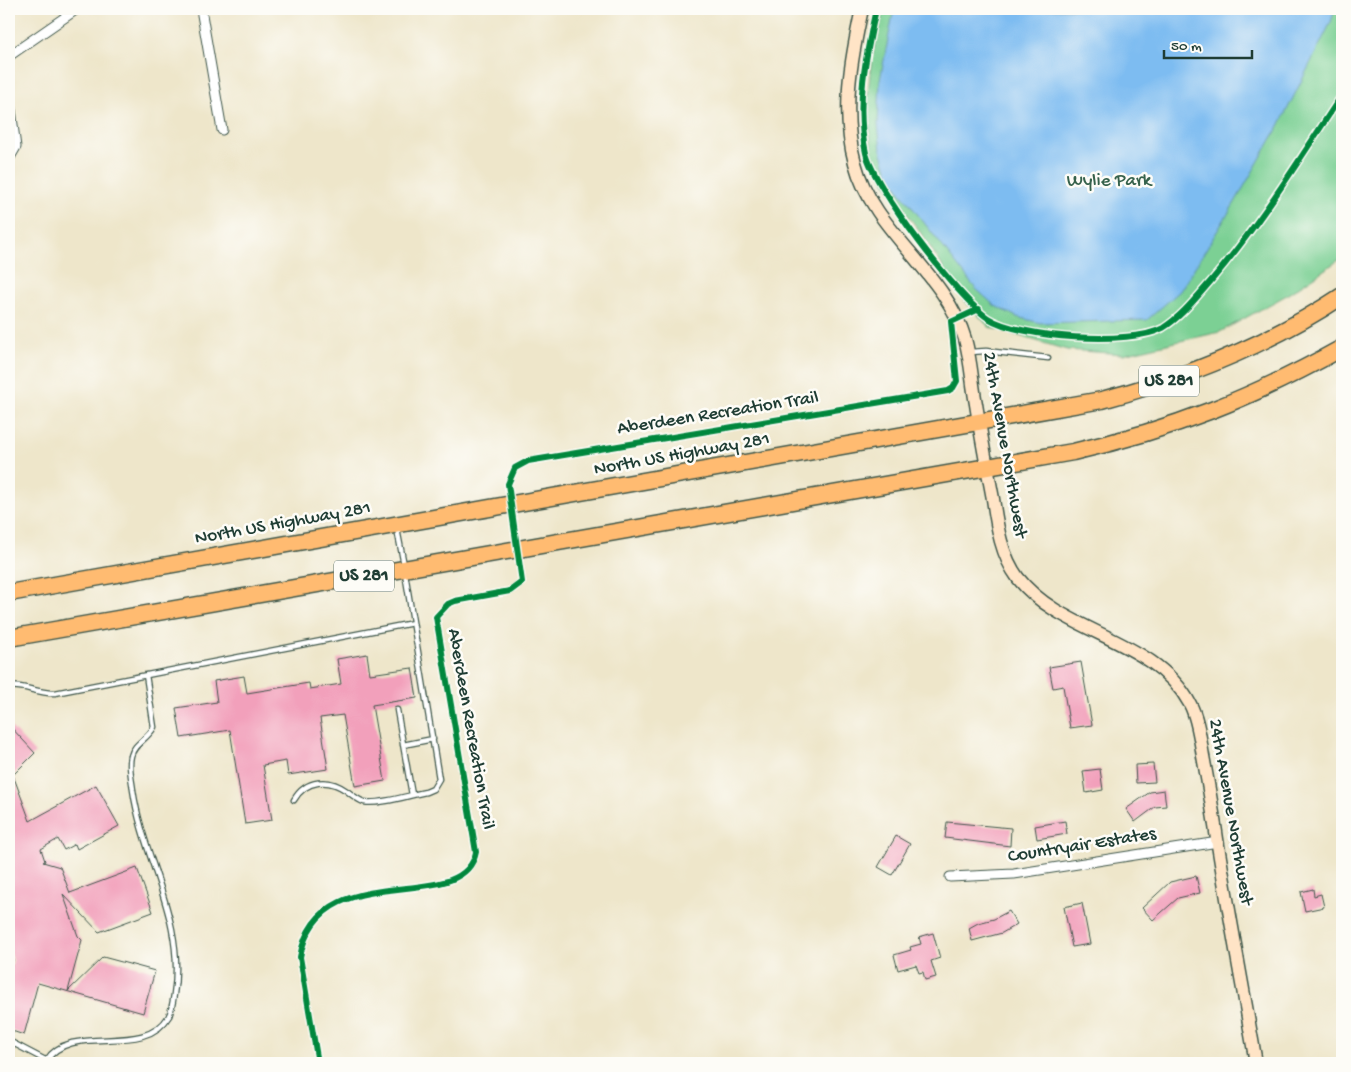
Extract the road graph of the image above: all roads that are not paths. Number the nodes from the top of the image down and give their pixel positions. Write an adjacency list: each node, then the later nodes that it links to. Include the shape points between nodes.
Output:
1 (77, 9): 4 (street)
2 (200, 9): 6 (street)
3 (862, 9): 10 (main road, 24th Avenue Northwest, via 849,85 848,132 857,170 881,218 936,284 957,317)
4 (9, 56)
5 (9, 95): 7 (street, via 16,146)
6 (222, 130)
7 (9, 159)
8 (1342, 296): 12 (highway, North US Highway 281 / US 281, via 1268,340 1162,384 1102,400)
9 (1342, 348): 13 (highway, US 281, via 1244,398 1169,427 1100,446)
10 (968, 352): 11 (lane); 12 (main road, 24th Avenue Northwest)
11 (1048, 358)
12 (980, 423): 13 (main road, 24th Avenue Northwest); 14 (highway, North US Highway 281 / US 281)
13 (987, 467): 15 (highway, US 281); 26 (main road, 24th Avenue Northwest, via 999,534 1010,566 1021,581 1048,605 1157,665 1184,694 1192,707 1199,735)
14 (396, 525): 15 (lane); 16 (highway, North US Highway 281 / US 281)
15 (404, 569): 17 (lane); 18 (highway, US 281)
16 (9, 592)
17 (413, 623): 19 (lane); 22 (lane)
18 (9, 638)
19 (146, 675): 20 (lane, via 45,694); 29 (lane, via 154,727 133,749 130,765 138,820 163,894 178,963 172,1004 168,1016 151,1031 138,1036 71,1042 59,1047)
20 (9, 687)
21 (397, 710): 23 (lane)
22 (433, 739): 23 (lane); 24 (lane, via 439,779 433,789)
23 (403, 745): 24 (lane)
24 (412, 794): 25 (lane, via 364,802 336,784 325,782 311,783 298,792)
25 (294, 800)
26 (1218, 842): 27 (street, Countryair Estates, via 1014,874); 30 (main road, 24th Avenue Northwest)
27 (950, 877)
28 (9, 1041): 29 (lane)
29 (49, 1062)
30 (1256, 1063)

